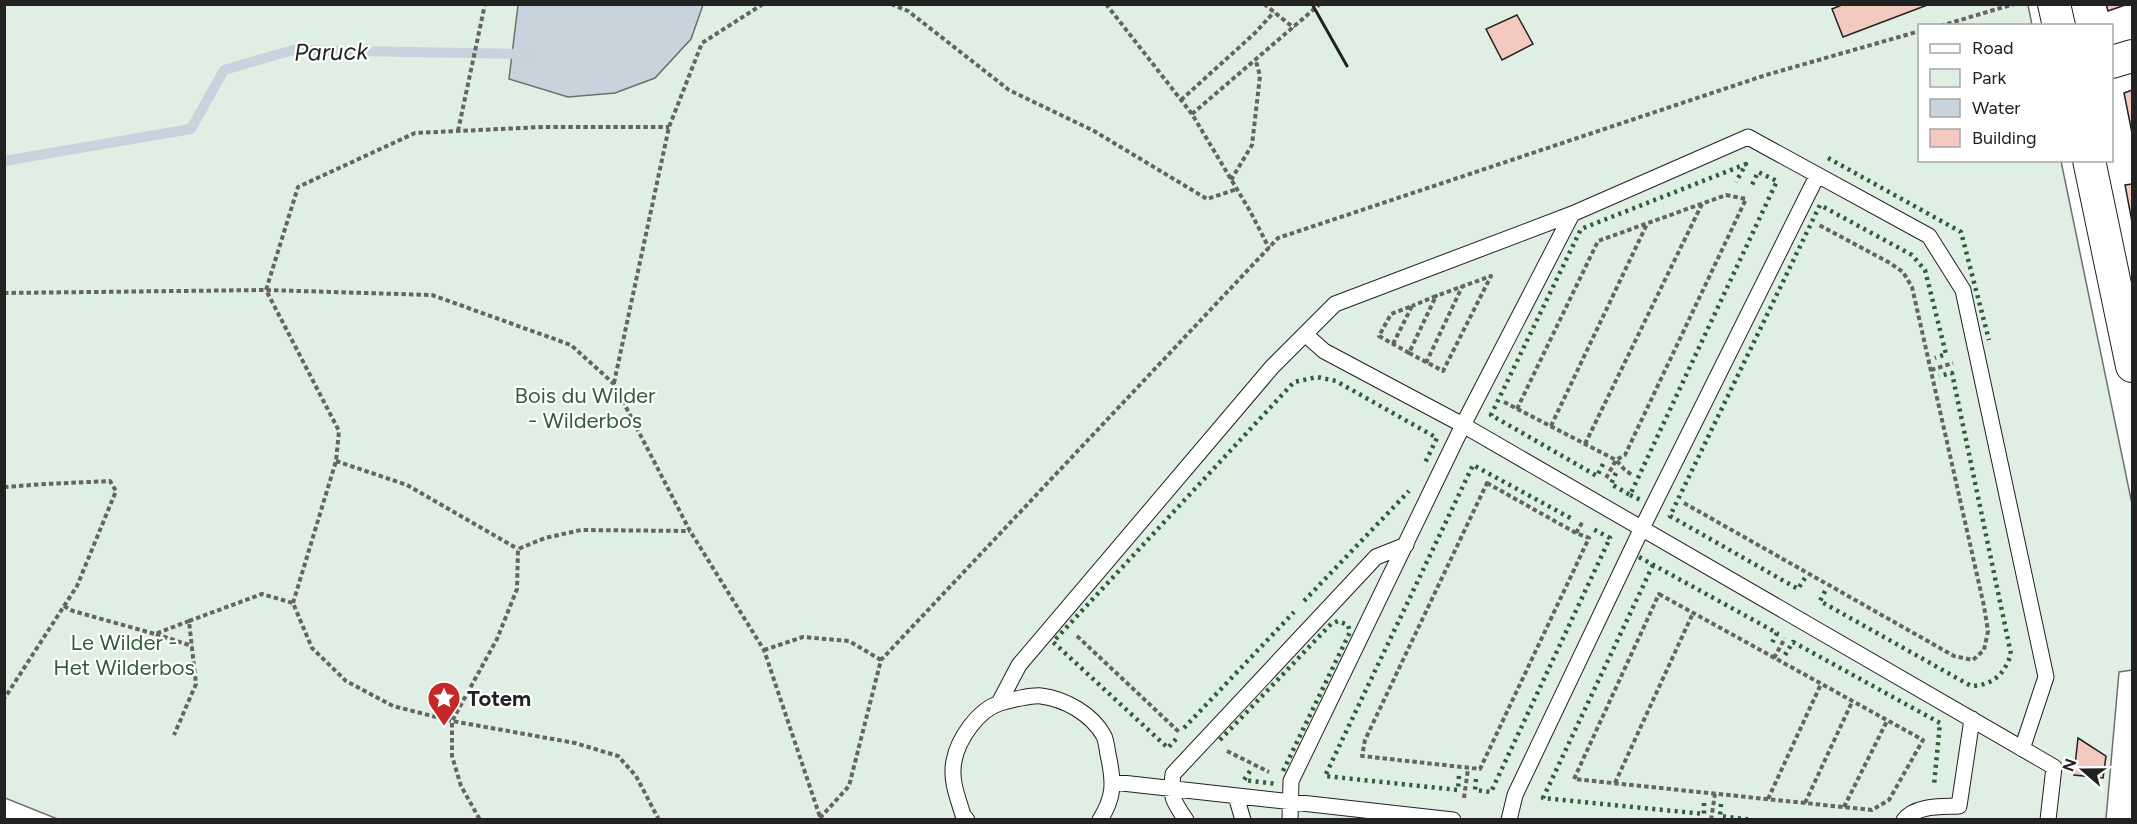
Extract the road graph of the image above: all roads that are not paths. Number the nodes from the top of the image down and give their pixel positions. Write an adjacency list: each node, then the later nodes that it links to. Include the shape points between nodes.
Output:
1 (2054, 4): 2 (street)
2 (2059, 24)
3 (2133, 56): 4 (street)
4 (2113, 62)
5 (2089, 162): 9 (street)
6 (1817, 176): 7 (lane, via 1748,137); 11 (lane); 15 (lane, via 1929,236 1963,290 2046,677)
7 (1572, 214): 8 (lane, via 1335,304); 10 (lane)
8 (1305, 334): 10 (lane, via 1324,351); 13 (lane, via 1018,665)
9 (2133, 366)
10 (1463, 425): 11 (lane); 12 (lane)
11 (1642, 528): 14 (lane); 26 (lane, via 1515,795)
12 (1406, 545): 17 (lane, via 1376,557 1173,774); 19 (lane, via 1291,781)
13 (999, 703): 16 (lane, via 1040,695 1072,705 1095,723 1105,738); 20 (lane, via 983,713 964,734 954,760 953,778)
14 (1972, 719): 15 (lane); 27 (lane, via 1959,806 1930,807)
15 (2022, 749): 28 (lane, via 2054,767)
16 (1113, 782): 17 (lane); 21 (lane, via 1108,806)
17 (1171, 788): 18 (lane); 22 (lane, via 1172,801)
18 (1236, 796): 19 (lane); 23 (lane)
19 (1289, 801): 24 (lane); 25 (lane)
20 (964, 818)
21 (1100, 819)
22 (1186, 819)
23 (1242, 819)
24 (1290, 819)
25 (1453, 819)
26 (1509, 819)
27 (1904, 819)
28 (2048, 819)

